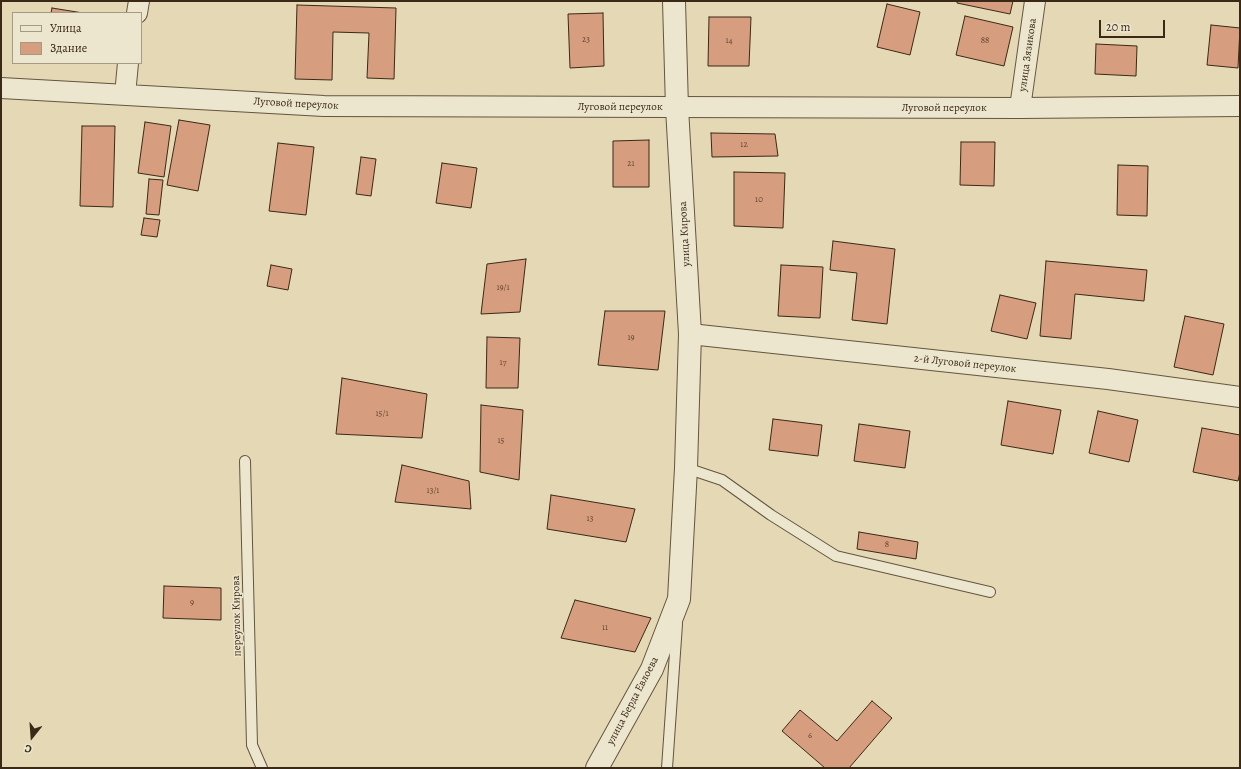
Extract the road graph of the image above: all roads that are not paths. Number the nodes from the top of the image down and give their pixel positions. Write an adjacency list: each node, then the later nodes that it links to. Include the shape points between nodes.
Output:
1 (139, 1): 4 (street)
2 (674, 1): 9 (street, улица Кирова)
3 (1036, 1): 10 (street, улица Зязикова)
4 (137, 12)
5 (128, 64): 7 (street)
6 (1, 88): 7 (street, Луговой переулок)
7 (125, 95): 9 (street, Луговой переулок, via 324,106)
8 (1240, 106): 10 (street, Луговой переулок)
9 (677, 108): 10 (street, Луговой переулок); 11 (street, улица Кирова)
10 (1020, 108)
11 (690, 334): 12 (street, 2-й Луговой переулок, via 1108,379); 14 (street, улица Кирова)
12 (1240, 397)
13 (245, 461): 17 (lane, переулок Кирова, via 252,745)
14 (686, 468): 15 (lane, via 722,480 770,515 836,556); 16 (street, улица Берда Евлоева)
15 (990, 592)
16 (679, 599): 18 (street, улица Берда Евлоева, via 652,669); 19 (lane)
17 (262, 768)
18 (597, 768)
19 (667, 768)

